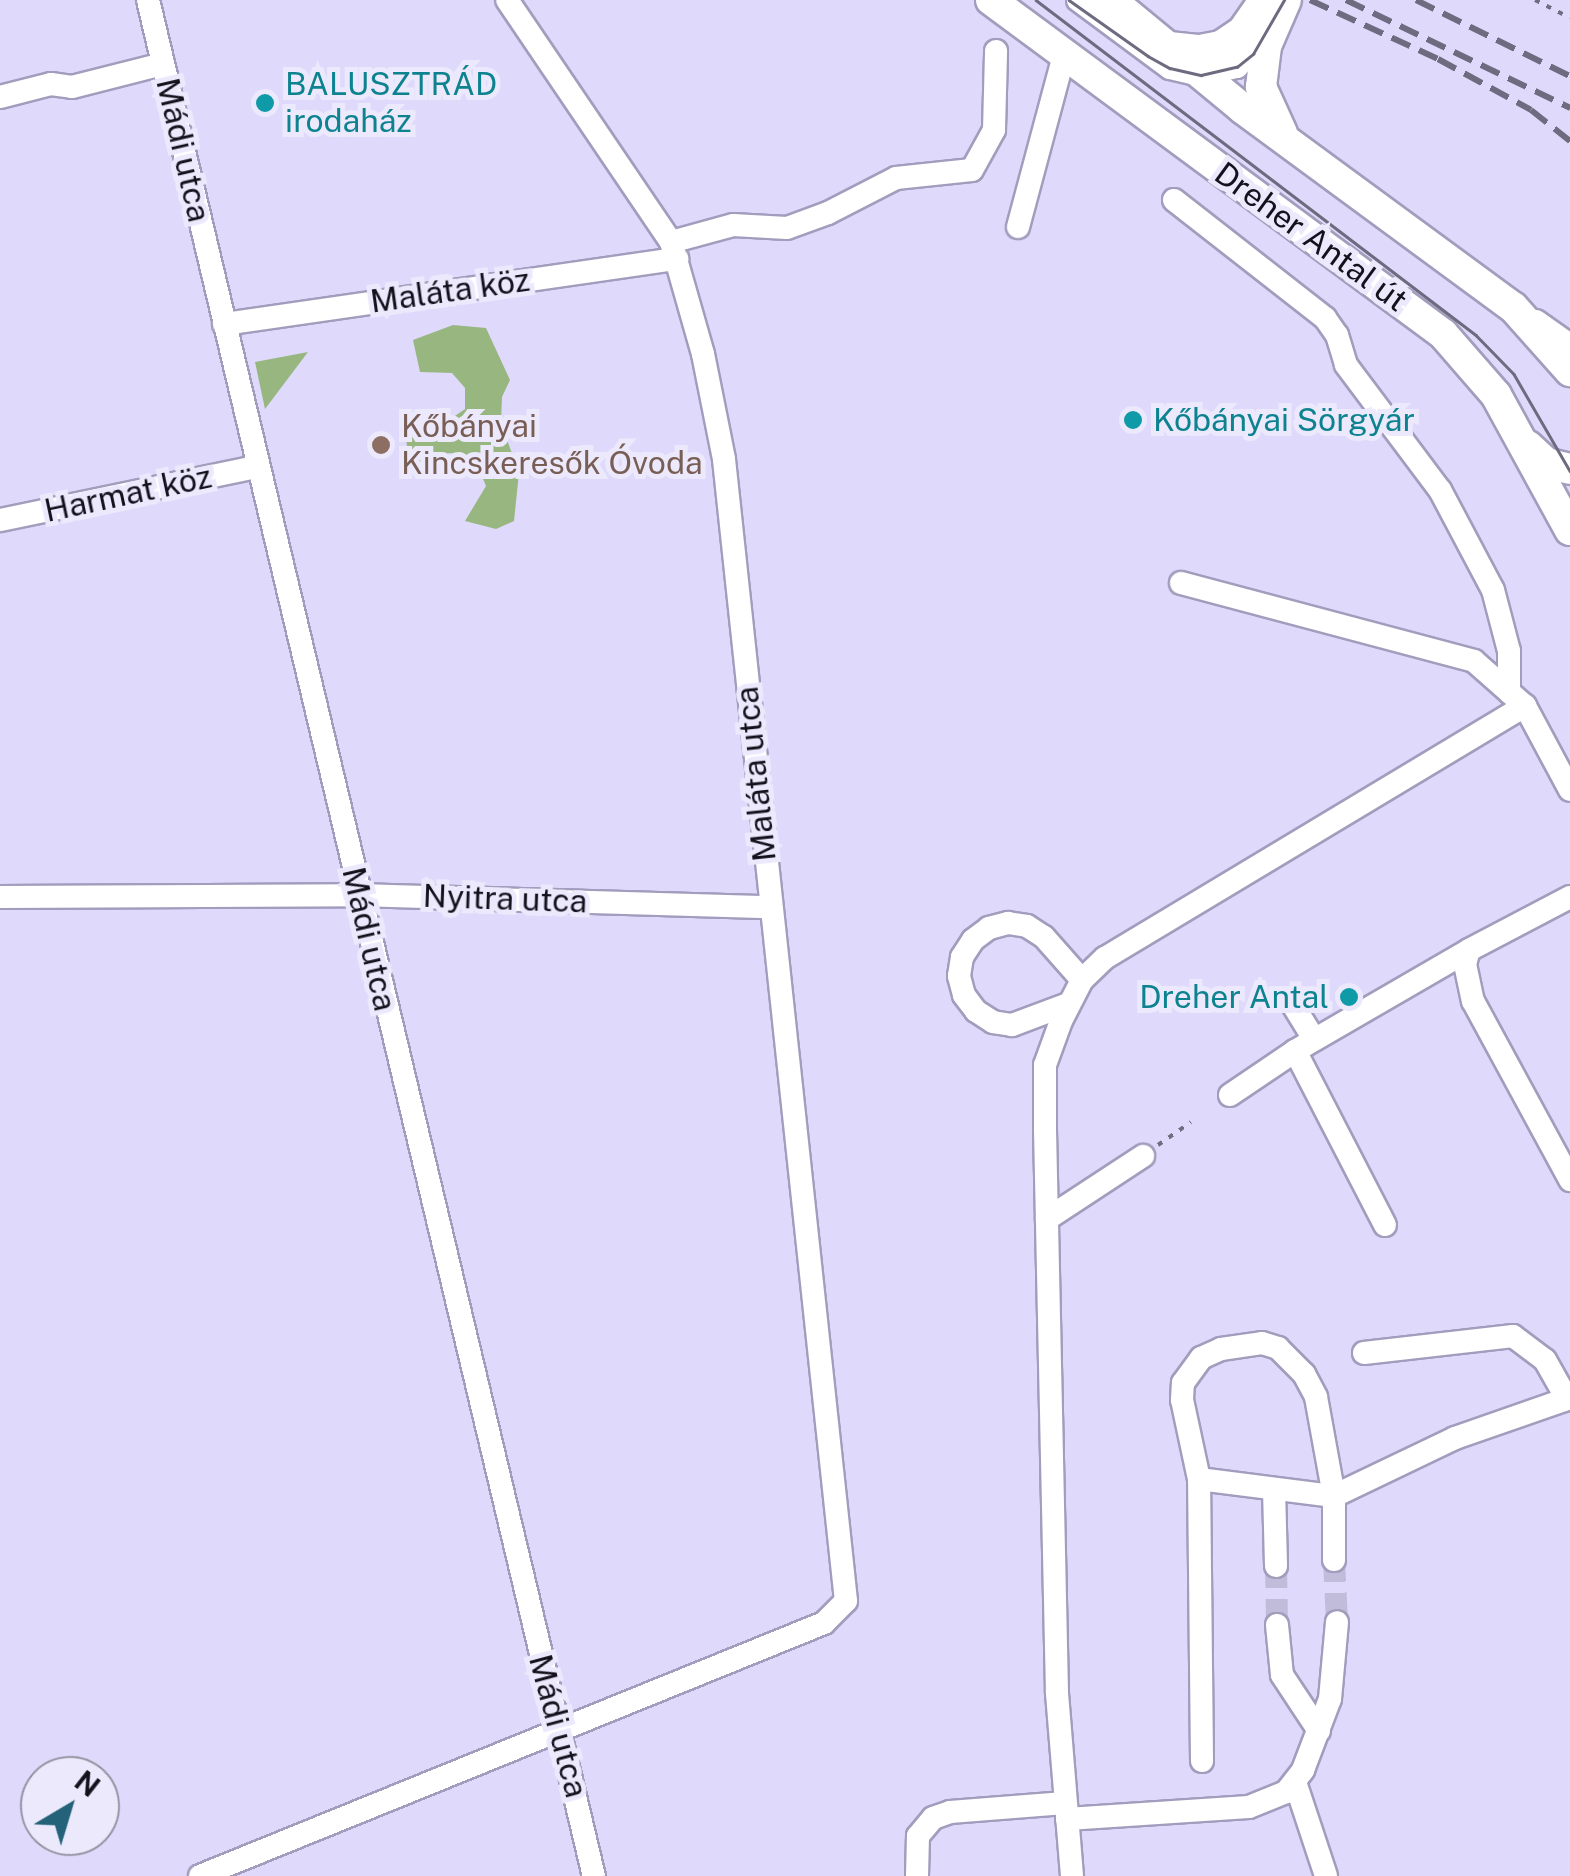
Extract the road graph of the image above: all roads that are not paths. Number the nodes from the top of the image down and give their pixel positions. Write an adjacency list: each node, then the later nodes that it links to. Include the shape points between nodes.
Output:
1 (148, 0): 10 (street, Mádi utca)
2 (508, 0): 16 (street, Maláta utca)
3 (992, 0): 9 (main road, Dreher Antal út)
4 (1078, 0): 7 (street)
5 (1110, 0): 7 (main road, Dreher Antal út)
6 (1275, 8): 7 (main road, via 1221,46); 11 (street, via 1237,67); 13 (main road, via 1261,87)
7 (1155, 46): 11 (main road, Dreher Antal út)
8 (996, 50): 16 (street, Maláta köz, via 994,130 972,170 896,178 787,228 733,225)
9 (1064, 55): 15 (street); 21 (main road, Dreher Antal út, via 1444,334 1496,396)
10 (163, 64): 12 (street); 18 (street, Mádi utca)
11 (1201, 74): 13 (main road, Dreher Antal út)
12 (0, 97)
13 (1289, 144): 17 (main road, Dreher Antal út)
14 (1174, 200): 27 (street, via 1325,318 1337,335 1346,365 1440,490 1493,590)
15 (1018, 227)
16 (674, 251): 18 (street, Maláta köz); 32 (street, Maláta utca, via 724,459)
17 (1514, 307): 19 (street); 20 (main road, Dreher Antal út)
18 (224, 324): 22 (street, Mádi utca)
19 (1570, 345)
20 (1570, 370)
21 (1522, 440): 23 (main road, via 1546,463); 25 (main road, Dreher Antal út)
22 (257, 467): 24 (street, Harmat köz); 29 (street, Mádi utca)
23 (1570, 469)
24 (0, 520)
25 (1570, 530)
26 (1181, 582): 27 (street, via 1474,660)
27 (1517, 699): 28 (street); 34 (street, via 1105,958)
28 (1570, 790)
29 (358, 895): 30 (street, Nyitra utca); 32 (street, Nyitra utca); 53 (street, Mádi utca)
30 (0, 896)
31 (1570, 897): 33 (street)
32 (769, 906): 53 (street, Maláta utca, via 846,1601 824,1623)
33 (1469, 950): 37 (street); 40 (street, via 1465,964 1473,1001)
34 (1082, 980): 36 (street); 36 (street, via 1027,926 988,928 962,957 964,996 993,1022 1012,1025)
35 (1290, 1000): 37 (street)
36 (1068, 1004): 41 (street, via 1045,1064)
37 (1304, 1045): 38 (street); 42 (street)
38 (1230, 1096)
39 (1143, 1156): 41 (street)
40 (1570, 1180)
41 (1047, 1219): 56 (street, via 1057,1693)
42 (1385, 1225)
43 (1364, 1353): 44 (street, via 1513,1336 1545,1360)
44 (1569, 1399): 47 (street, via 1455,1438)
45 (1200, 1479): 46 (street); 47 (street, via 1183,1383 1201,1358 1262,1343 1294,1360 1316,1397); 54 (street)
46 (1274, 1489): 47 (street); 49 (street)
47 (1334, 1496): 48 (street)
48 (1334, 1560)
49 (1276, 1566)
50 (1337, 1622): 52 (street, via 1335,1680)
51 (1277, 1626): 52 (street, via 1282,1675)
52 (1319, 1731): 55 (street)
53 (558, 1734): 57 (street); 58 (street, Mádi utca)
54 (1202, 1761)
55 (1295, 1782): 56 (street, via 1275,1799 1249,1807); 61 (street)
56 (1066, 1811): 59 (street, via 950,1812 932,1818 918,1836); 60 (street)
57 (200, 1876)
58 (594, 1876)
59 (918, 1876)
60 (1072, 1876)
61 (1326, 1876)

